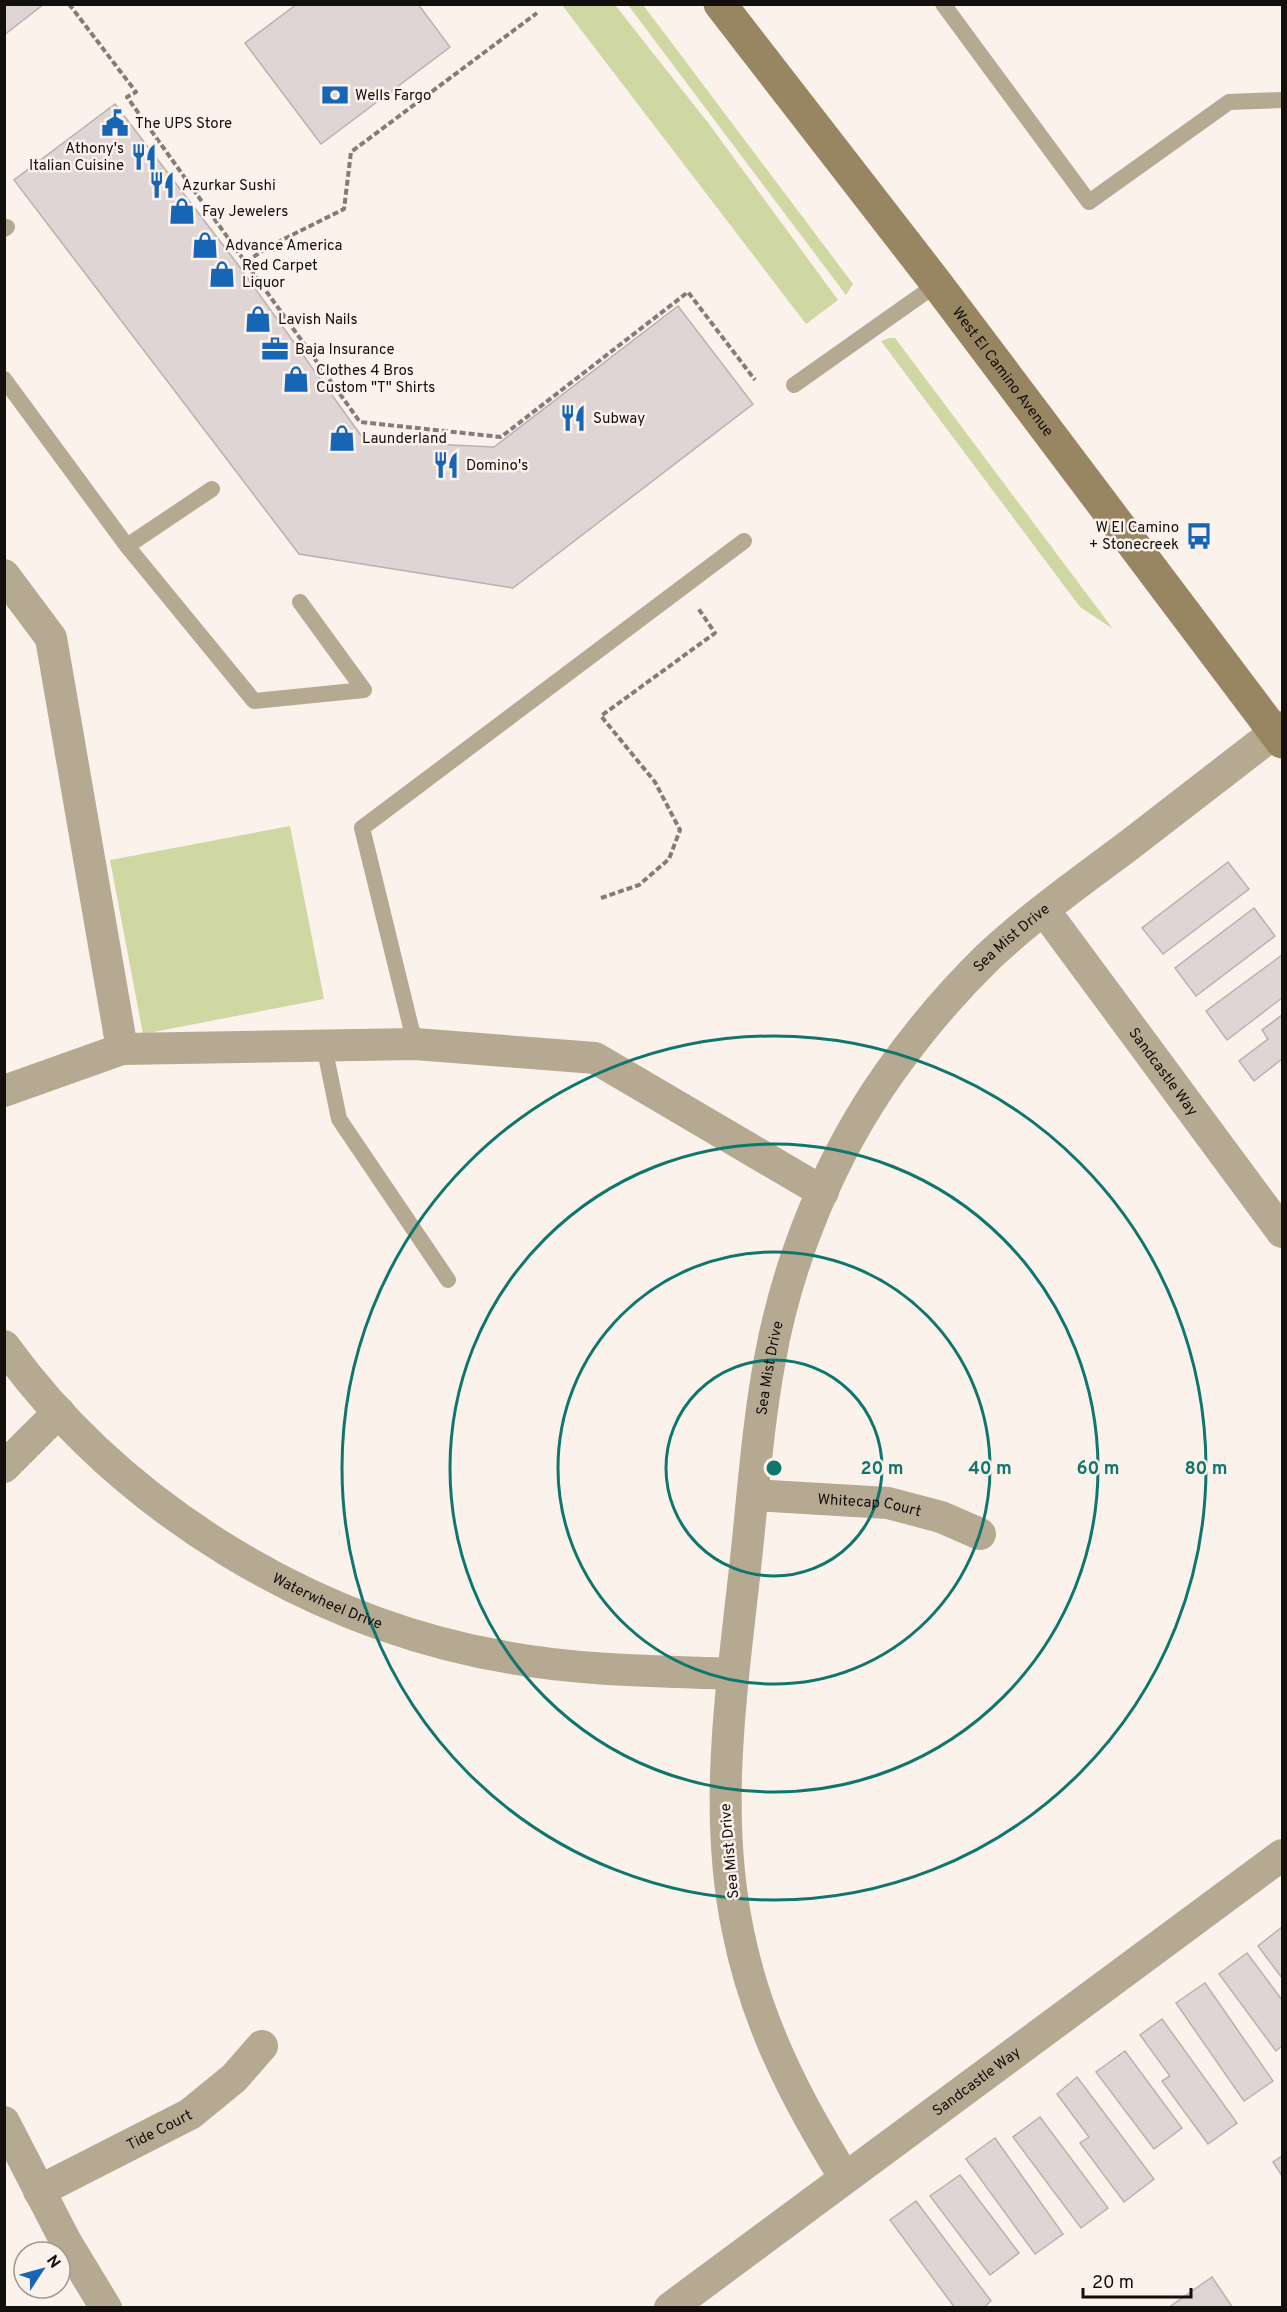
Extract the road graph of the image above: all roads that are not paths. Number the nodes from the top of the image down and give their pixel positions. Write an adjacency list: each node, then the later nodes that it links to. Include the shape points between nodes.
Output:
1 (720, 4): 4 (main road, West El Camino Avenue)
2 (943, 4): 3 (lane, via 1089,202 1229,102)
3 (1282, 100)
4 (938, 284): 6 (lane); 12 (main road, West El Camino Avenue)
5 (4, 380): 9 (lane)
6 (794, 385)
7 (212, 489): 9 (lane)
8 (744, 541): 14 (lane, via 362,828)
9 (127, 546): 11 (lane, via 254,701 364,690)
10 (4, 575): 16 (street, via 51,638)
11 (300, 602)
12 (1280, 734): 13 (street, Sea Mist Drive)
13 (1044, 910): 18 (street, Sea Mist Drive, via 989,956 936,1012 889,1074 848,1140); 19 (street, Sandcastle Way)
14 (415, 1044): 15 (street); 18 (street, via 595,1058)
15 (324, 1046): 16 (street); 20 (lane, via 339,1119)
16 (122, 1049): 17 (street)
17 (4, 1091)
18 (823, 1192): 24 (street, Sea Mist Drive, via 789,1284 770,1359)
19 (1282, 1232)
20 (448, 1280)
21 (4, 1346): 22 (street, Waterwheel Drive)
22 (59, 1412): 23 (street); 26 (street, Waterwheel Drive, via 121,1472 171,1513 294,1587 372,1620 510,1658 596,1669)
23 (4, 1467)
24 (754, 1495): 25 (street, Whitecap Court, via 888,1503 941,1517); 26 (street, Sea Mist Drive)
25 (980, 1534)
26 (733, 1674): 30 (street, Sea Mist Drive, via 724,1798 727,1866 738,1932 754,1997 778,2060)
27 (1282, 1855): 30 (street, Sandcastle Way)
28 (262, 2046): 31 (street, Tide Court, via 234,2078 190,2114)
29 (4, 2122): 31 (street)
30 (845, 2178): 33 (street, Sandcastle Way)
31 (39, 2190): 32 (street)
32 (105, 2307)
33 (670, 2307)

